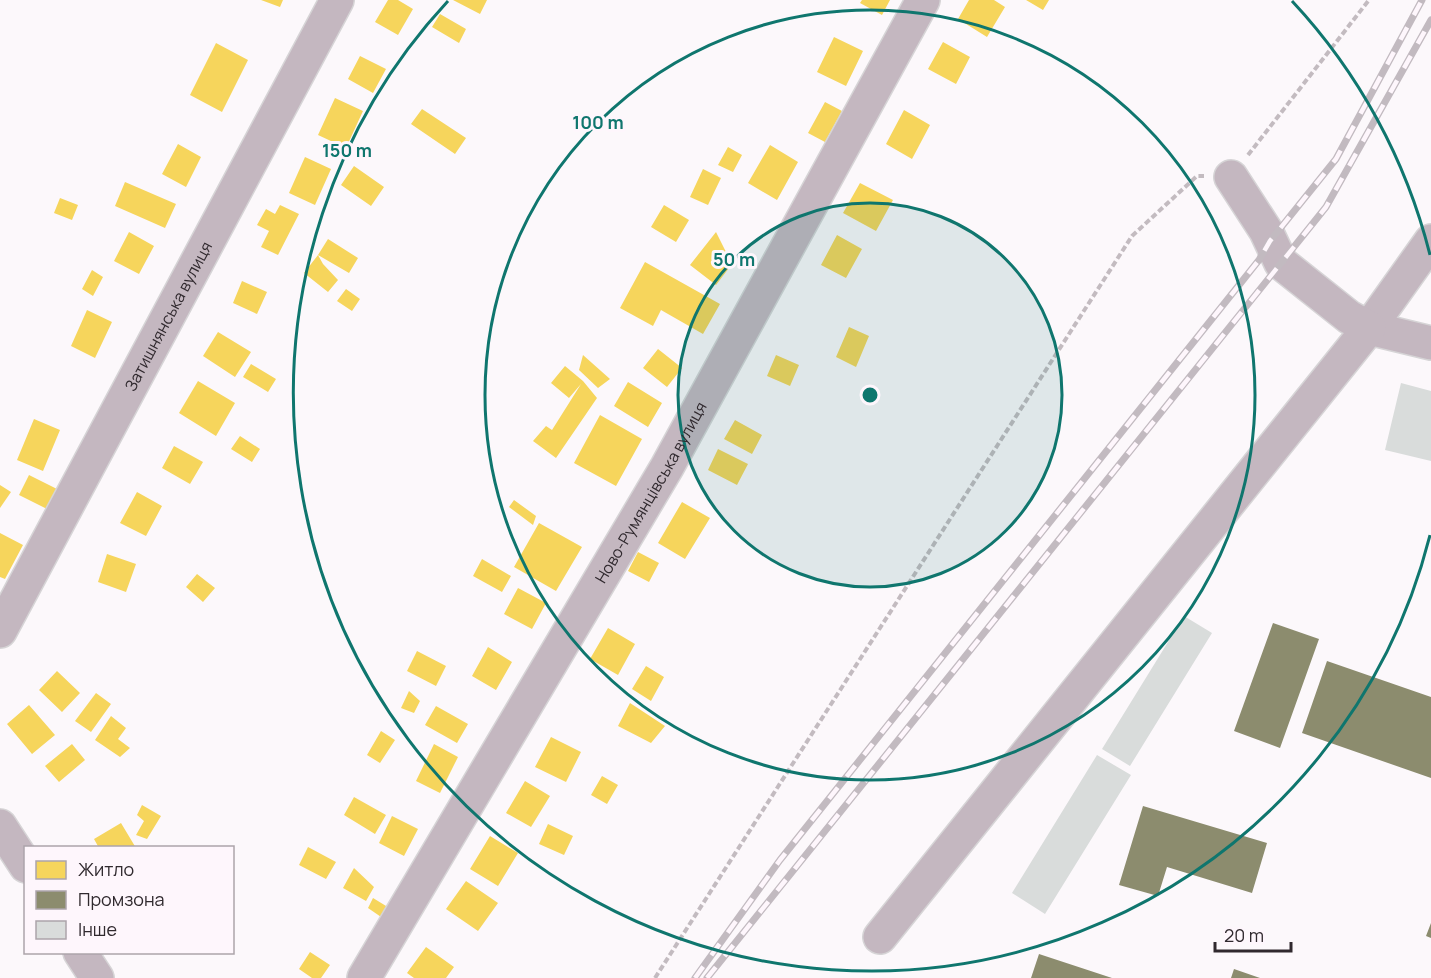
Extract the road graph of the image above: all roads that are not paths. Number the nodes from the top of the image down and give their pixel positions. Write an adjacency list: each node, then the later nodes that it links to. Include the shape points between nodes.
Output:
1 (337, 0): 7 (street, Затишнянська вулиця)
2 (923, 0): 13 (street, Ново-Румянцівська вулиця, via 667,467)
3 (1231, 177): 5 (street, via 1266,231 1281,263 1349,317)
4 (1431, 241): 5 (street)
5 (1369, 328): 6 (street); 10 (street)
6 (1431, 343)
7 (0, 631)
8 (0, 826): 9 (street)
9 (24, 863)
10 (880, 937)
11 (81, 954): 12 (street)
12 (97, 978)
13 (364, 978)

